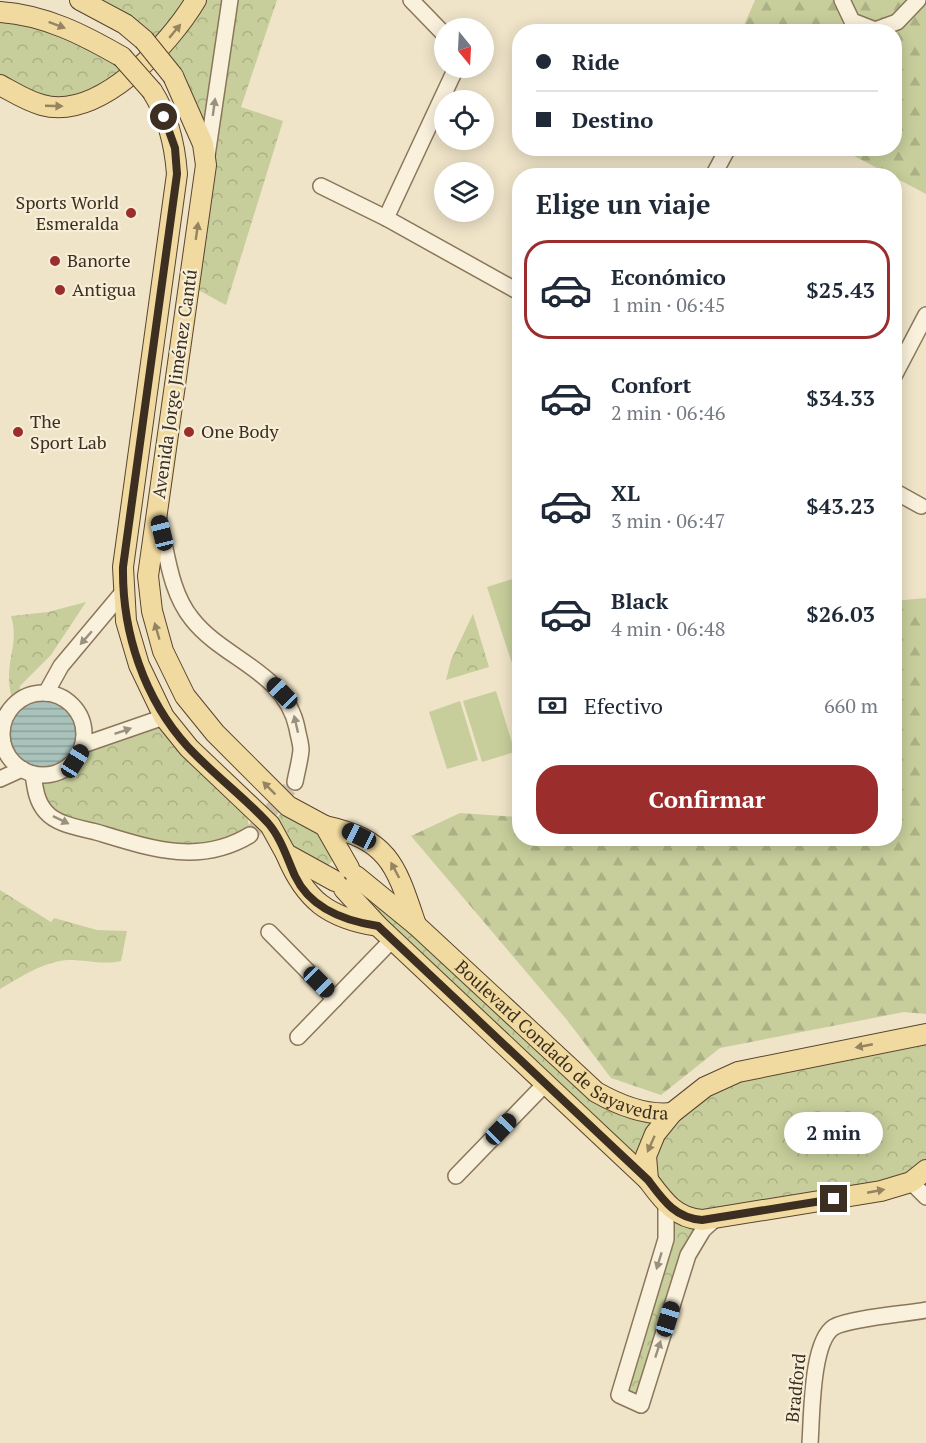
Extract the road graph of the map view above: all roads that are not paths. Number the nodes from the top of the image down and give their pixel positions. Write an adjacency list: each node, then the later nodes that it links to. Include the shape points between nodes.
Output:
1 (81, 0): 13 (main road, Avenida Jorge Jiménez Cantú, bridge, via 126,24 173,76 203,144)
2 (196, 0): 12 (main road, one-way to 2, via 43,105 87,102 117,86 163,44)
3 (230, 0): 13 (street, one-way to 3)
4 (411, 0): 8 (street)
5 (842, 0): 9 (street, via 852,21)
6 (918, 0): 10 (street)
7 (0, 12): 22 (main road, Avenida Jorge Jiménez Cantú, one-way to 22, bridge, via 31,15 86,36 122,57 158,101 175,148 177,174 123,567)
8 (434, 24)
9 (860, 24)
10 (892, 24)
11 (451, 78): 15 (street)
12 (0, 86)
13 (206, 165): 21 (main road, Avenida Jorge Jiménez Cantú, one-way to 13)
14 (321, 186): 15 (street)
15 (386, 218): 16 (street)
16 (512, 288)
17 (926, 315): 18 (street)
18 (902, 361)
19 (902, 495): 20 (street)
20 (921, 506)
21 (157, 514): 31 (street, one-way to 21, via 301,749 294,717 282,693 191,618 176,591); 32 (main road, Avenida Jorge Jiménez Cantú, one-way to 21, via 214,733 185,696 163,651 148,576)
22 (123, 592): 23 (street, one-way to 23, via 61,666); 25 (main road, Avenida Jorge Jiménez Cantú, via 126,621 139,665)
23 (46, 693): 24 (street, via 19,700); 27 (street, via 60,696 79,713 84,725)
24 (4, 714): 26 (street)
25 (164, 717): 27 (street, one-way to 25); 33 (main road, Avenida Jorge Jiménez Cantú, via 189,748)
26 (1, 737): 28 (street)
27 (83, 745): 29 (street, via 75,761 65,769 53,774)
28 (4, 758): 29 (street)
29 (28, 771): 30 (street); 35 (street, one-way to 35, via 46,813 65,824 182,854 234,845)
30 (0, 778)
31 (295, 782)
32 (288, 806): 33 (main road); 34 (main road, Avenida Jorge Jiménez Cantú)
33 (270, 825): 36 (main road, Avenida Jorge Jiménez Cantú)
34 (325, 825): 37 (main road); 38 (main road, Boulevard Condado de Sayavedra, one-way to 34, via 402,883 376,844)
35 (250, 835)
36 (286, 854): 37 (main road); 39 (main road, via 296,879 321,906 349,921)
37 (343, 876): 38 (main road, Boulevard Condado de Sayavedra); 39 (main road, Boulevard Condado de Sayavedra)
38 (416, 925): 46 (main road, Boulevard Condado de Sayavedra, via 596,1092 630,1108)
39 (378, 926): 41 (main road, Boulevard Condado de Sayavedra)
40 (269, 932): 42 (street)
41 (392, 940): 42 (street); 45 (main road, Boulevard Condado de Sayavedra)
42 (335, 999): 44 (street)
43 (924, 1035): 46 (main road, Boulevard Condado de Sayavedra, one-way to 46, via 738,1072 705,1087)
44 (298, 1037)
45 (546, 1083): 47 (street); 49 (main road, Boulevard Condado de Sayavedra)
46 (672, 1113): 49 (main road, one-way to 49, via 655,1134 646,1156)
47 (456, 1176)
48 (919, 1176): 50 (street); 52 (main road, Boulevard Condado de Sayavedra, one-way to 48, via 881,1191)
49 (648, 1180): 51 (main road, Boulevard Condado de Sayavedra)
50 (926, 1197)
51 (666, 1204): 52 (main road, Boulevard Condado de Sayavedra, via 691,1219); 52 (street, one-way to 52, via 666,1239 619,1395 641,1405 688,1255 703,1230)
52 (716, 1218)
53 (926, 1310): 54 (street, Bradford, via 845,1324 827,1333 819,1349)
54 (810, 1443)

